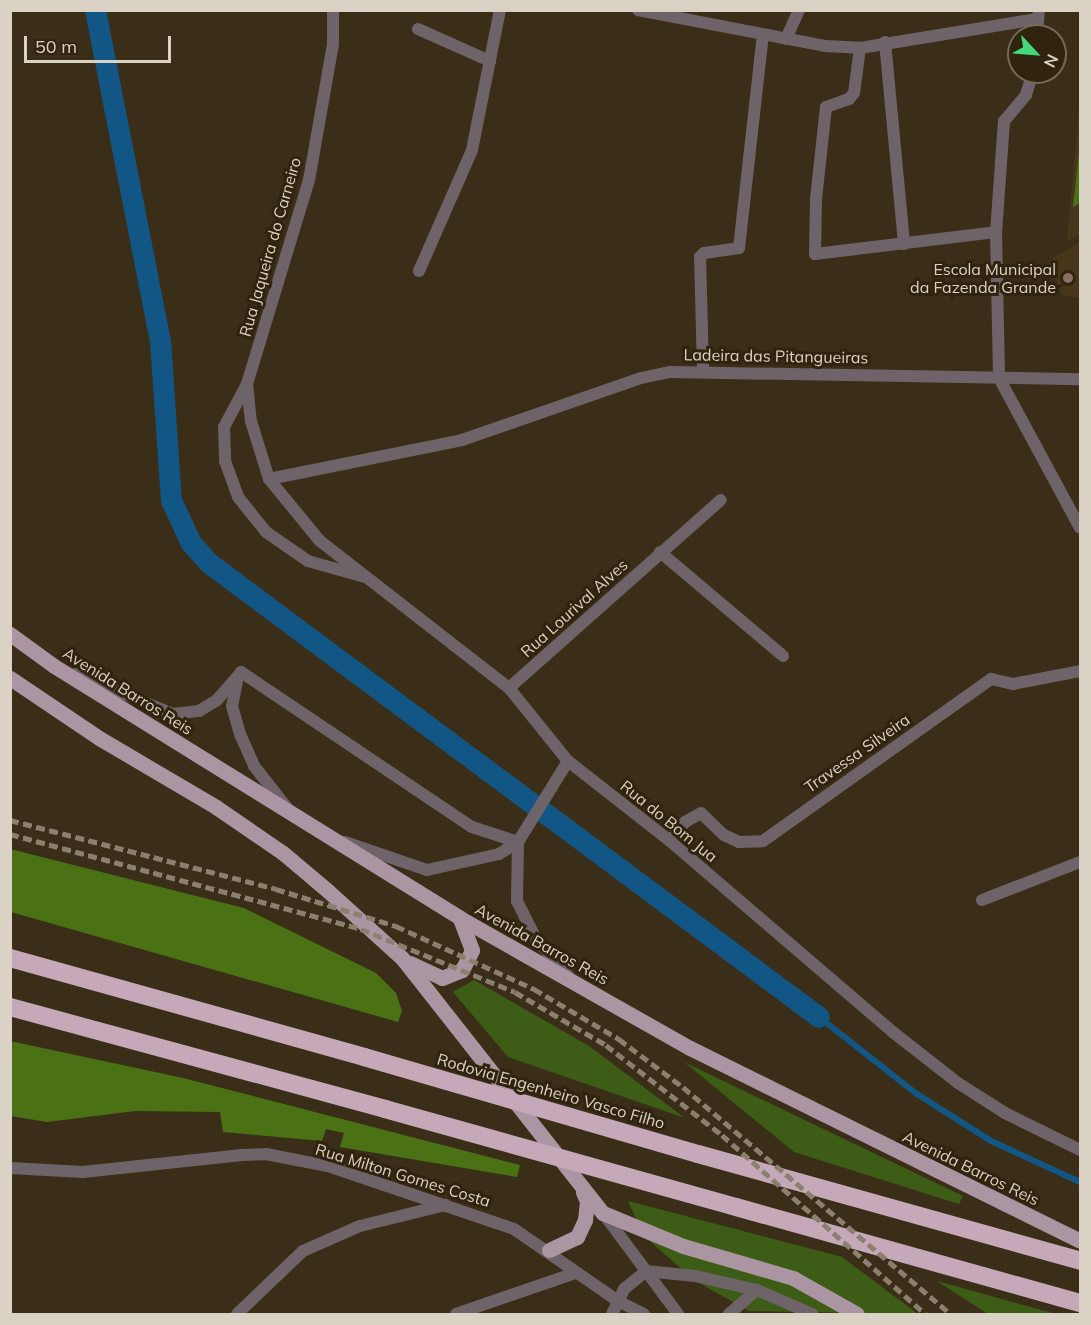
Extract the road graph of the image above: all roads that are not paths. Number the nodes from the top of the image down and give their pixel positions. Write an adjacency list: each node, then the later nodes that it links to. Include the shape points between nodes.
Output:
1 (333, 10): 19 (street, Rua Jaqueira do Carneiro, via 333,44 309,180)
2 (500, 10): 11 (street)
3 (638, 10): 7 (street)
4 (799, 10): 8 (street)
5 (1039, 15): 9 (street)
6 (418, 29): 11 (street)
7 (763, 34): 8 (street); 16 (street, via 739,248 700,257)
8 (786, 39): 10 (street)
9 (885, 42): 10 (street); 14 (street)
10 (860, 48): 14 (street, via 854,93 849,99 826,107 816,199 815,254)
11 (490, 61): 15 (street, via 472,150)
12 (1029, 84): 13 (street, via 1026,95 1004,121)
13 (996, 232): 14 (street); 17 (street)
14 (904, 244)
15 (419, 271)
16 (703, 370): 17 (street, Ladeira das Pitangueiras); 20 (street, Ladeira das Pitangueiras, via 641,378 462,440)
17 (999, 378): 18 (street, Ladeira das Pitangueiras); 22 (street)
18 (1080, 379)
19 (247, 384): 20 (street, Rua Jaqueira do Carneiro, via 250,421); 24 (street, Rua Jaqueira do Carneiro, via 224,428 225,461 238,496 266,532 308,561)
20 (269, 479): 24 (street, Rua do Bom Jua, via 320,541)
21 (721, 500): 23 (street, Rua Lourival Alves)
22 (1080, 528)
23 (660, 552): 26 (street); 31 (street, Rua Lourival Alves)
24 (366, 577): 31 (street, Rua do Bom Jua)
25 (10, 633): 27 (main road, Avenida Barros Reis)
26 (783, 656)
27 (54, 666): 29 (street, via 173,714 199,711 217,700); 33 (main road, Avenida Barros Reis)
28 (1080, 671): 35 (street, Travessa Silveira, via 1014,684 991,679 762,841 751,844 729,838 701,813 685,822)
29 (241, 672): 33 (street, via 232,706 240,734 254,766); 36 (street, via 472,827)
30 (10, 678): 41 (main road, via 283,854)
31 (509, 688): 32 (street, Rua do Bom Jua)
32 (568, 760): 35 (street, Rua do Bom Jua); 36 (street)
33 (290, 812): 34 (main road, Avenida Barros Reis)
34 (327, 836): 36 (street, via 427,870 478,861); 39 (main road, Avenida Barros Reis)
35 (670, 841): 44 (street, Rua do Bom Jua, via 958,1083 1033,1129)
36 (518, 842): 42 (street, via 517,901 536,939)
37 (1080, 862): 38 (street)
38 (982, 900)
39 (460, 918): 41 (main road, via 472,950 468,963 453,976 442,978); 42 (main road, Avenida Barros Reis)
40 (10, 958): 51 (highway, Rodovia Engenheiro Vasco Filho, bridge)
41 (402, 958): 46 (main road)
42 (572, 981): 49 (main road, Avenida Barros Reis, via 690,1048)
43 (10, 1006): 56 (highway, bridge)
44 (1080, 1150)
45 (10, 1168): 47 (street, Rua Milton Gomes Costa, via 83,1172 266,1154 328,1166)
46 (576, 1179): 48 (main road); 50 (main road, via 587,1201 585,1220 577,1237)
47 (447, 1205): 50 (street, Rua Milton Gomes Costa, via 514,1228); 57 (street, via 360,1226 303,1251)
48 (603, 1213): 52 (street); 64 (main road, via 682,1246 793,1278)
49 (1080, 1241)
50 (549, 1251): 53 (street, Rua Milton Gomes Costa)
51 (1080, 1261)
52 (646, 1271): 54 (street, via 695,1276); 55 (street, via 624,1289); 61 (street)
53 (576, 1273): 55 (street, Rua Milton Gomes Costa); 58 (street)
54 (757, 1290): 62 (street); 63 (street)
55 (618, 1301): 59 (street); 60 (street, Rua Milton Gomes Costa)
56 (1080, 1303)
57 (237, 1314)
58 (456, 1314)
59 (612, 1314)
60 (644, 1314)
61 (678, 1314)
62 (729, 1314)
63 (812, 1314)
64 (857, 1314)

